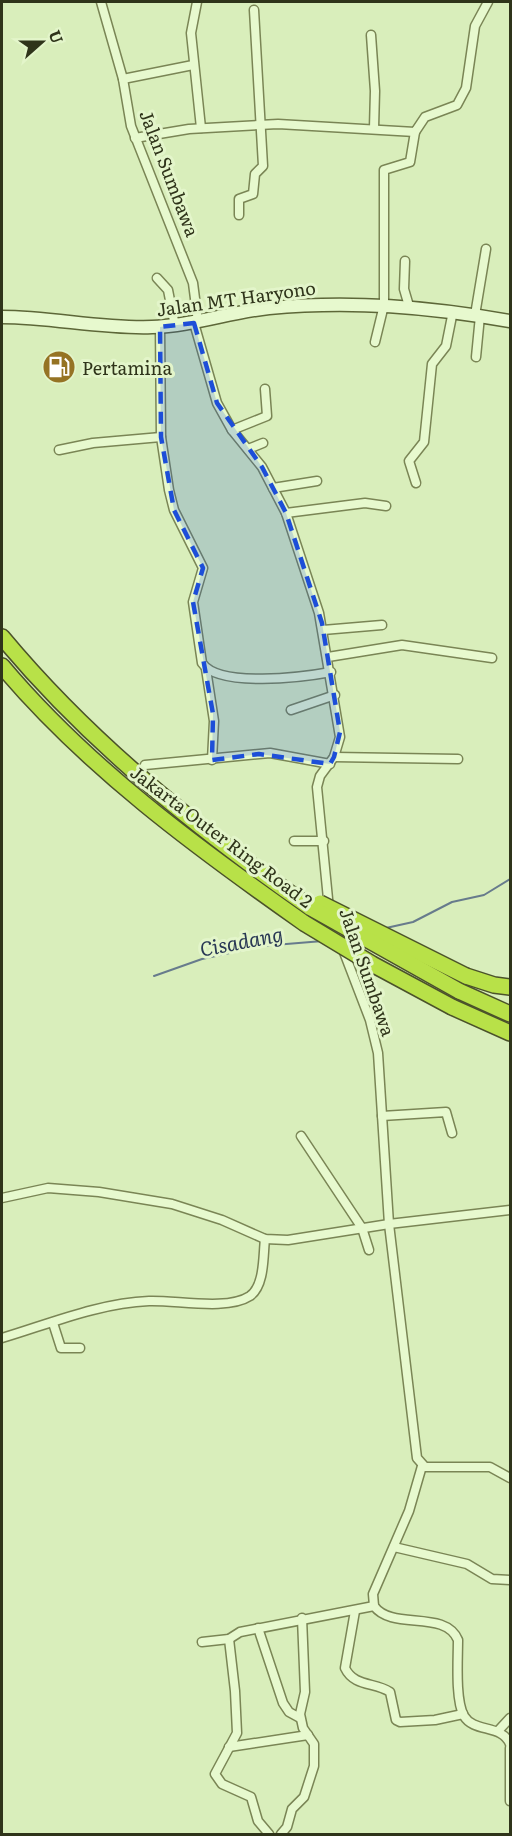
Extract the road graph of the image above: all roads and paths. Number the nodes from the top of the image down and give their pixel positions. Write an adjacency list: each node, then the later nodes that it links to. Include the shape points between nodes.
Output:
1 (101, 2): 7 (street, Jalan Sumbawa)
2 (197, 2): 6 (street, via 191,33)
3 (488, 2): 11 (street, via 475,26 466,88 458,105 424,117)
4 (254, 10): 8 (street)
5 (371, 35): 10 (street)
6 (193, 65): 7 (street); 9 (street)
7 (123, 79): 12 (street, Jalan Sumbawa)
8 (261, 125): 9 (street); 10 (street); 13 (street, via 263,166 255,174 253,194 239,199)
9 (201, 128): 12 (street)
10 (374, 128): 11 (street)
11 (415, 132): 17 (street, via 410,162 384,170)
12 (135, 138): 23 (street, Jalan Sumbawa, via 186,262 196,296)
13 (239, 215)
14 (486, 249): 20 (street)
15 (405, 261): 18 (street, via 404,289)
16 (157, 278): 24 (street, via 168,290)
17 (384, 305): 18 (main road, Jalan MT Haryono); 23 (main road, Jalan MT Haryono, via 334,303 271,308); 26 (street)
18 (409, 306): 19 (main road, Jalan MT Haryono)
19 (453, 311): 20 (main road, Jalan MT Haryono); 35 (street, via 446,346 432,364 424,442 409,460)
20 (477, 315): 22 (main road, Jalan MT Haryono); 27 (street)
21 (2, 317): 25 (main road, Jalan MT Haryono)
22 (510, 321)
23 (196, 323): 24 (main road, Jalan MT Haryono); 29 (street, Jalan Sumbawa, via 215,399)
24 (175, 326): 25 (main road, Jalan MT Haryono)
25 (160, 327): 30 (street)
26 (375, 342)
27 (476, 357)
28 (265, 389): 29 (street, via 267,416)
29 (232, 430): 32 (street, Jalan Sumbawa)
30 (160, 437): 33 (street); 45 (street, via 173,508 203,572 193,602 201,660)
31 (263, 443): 32 (street)
32 (248, 449): 36 (street, Jalan Sumbawa)
33 (58, 450)
34 (317, 481): 36 (street)
35 (416, 483)
36 (273, 488): 38 (street, Jalan Sumbawa)
37 (386, 506): 38 (street, via 365,503)
38 (286, 513): 40 (street, Jalan Sumbawa)
39 (382, 625): 40 (street)
40 (323, 630): 42 (street, Jalan Sumbawa)
41 (2, 637): 55 (highway, Jakarta Outer Ring Road 2, via 31,672 111,752 229,851)
42 (328, 657): 43 (street, via 402,645); 46 (street, Jalan Sumbawa)
43 (492, 658)
44 (2, 666): 58 (highway, Jakarta Outer Ring Road 2, bridge, via 99,765 225,867 372,964)
45 (206, 669): 46 (street, via 240,677 285,679); 50 (street, via 214,721)
46 (331, 672): 47 (street, Jalan Sumbawa)
47 (335, 695): 48 (street); 51 (street, Jalan Sumbawa, via 340,736)
48 (291, 710)
49 (458, 759): 51 (street)
50 (212, 760): 51 (street, via 270,753); 52 (street)
51 (332, 760): 54 (street, Jalan Sumbawa, via 317,787)
52 (146, 765)
53 (294, 841): 54 (street)
54 (324, 841): 59 (street, Jalan Sumbawa, via 332,921 378,1053)
55 (314, 905): 56 (highway, bridge, via 466,976); 57 (highway, Jakarta Outer Ring Road 2, bridge, via 381,950)
56 (510, 987)
57 (510, 1014)
58 (510, 1033)
59 (382, 1116): 60 (street, via 446,1112); 64 (street, Jalan Sumbawa)
60 (452, 1133)
61 (301, 1136): 65 (street)
62 (2, 1198): 66 (street, via 48,1188 73,1188 156,1200 222,1220)
63 (510, 1210): 64 (street)
64 (389, 1224): 65 (street); 71 (street, Jalan Sumbawa, via 409,1412)
65 (362, 1228): 66 (street, via 298,1239); 67 (street)
66 (265, 1239): 68 (street, via 259,1283 246,1298 217,1303 139,1302)
67 (369, 1250)
68 (53, 1323): 69 (street); 70 (street, via 61,1348)
69 (2, 1338)
70 (80, 1348)
71 (422, 1466): 72 (street, via 490,1467); 73 (street)
72 (510, 1478)
73 (394, 1547): 74 (street, via 467,1564 492,1579); 75 (street, via 373,1594)
74 (510, 1580)
75 (374, 1606): 76 (street); 81 (street, via 382,1614 438,1625 455,1635)
76 (355, 1611): 77 (street); 81 (street, via 345,1668 360,1682 390,1692 396,1720 424,1721)
77 (302, 1618): 78 (street); 82 (street, via 305,1692)
78 (258, 1628): 79 (street); 82 (street, via 283,1703)
79 (229, 1639): 80 (street); 87 (street, via 237,1732)
80 (202, 1642)
81 (463, 1714): 84 (street, via 471,1723)
82 (300, 1718): 85 (street)
83 (510, 1718): 84 (street)
84 (498, 1731): 86 (street, via 506,1736)
85 (308, 1735): 87 (street); 91 (street, via 315,1747 314,1766 304,1797 292,1809)
86 (510, 1746): 88 (street)
87 (229, 1748): 90 (street, via 216,1769 216,1779 250,1797 258,1821)
88 (510, 1774): 89 (street)
89 (510, 1801)
90 (269, 1834)
91 (281, 1834)

